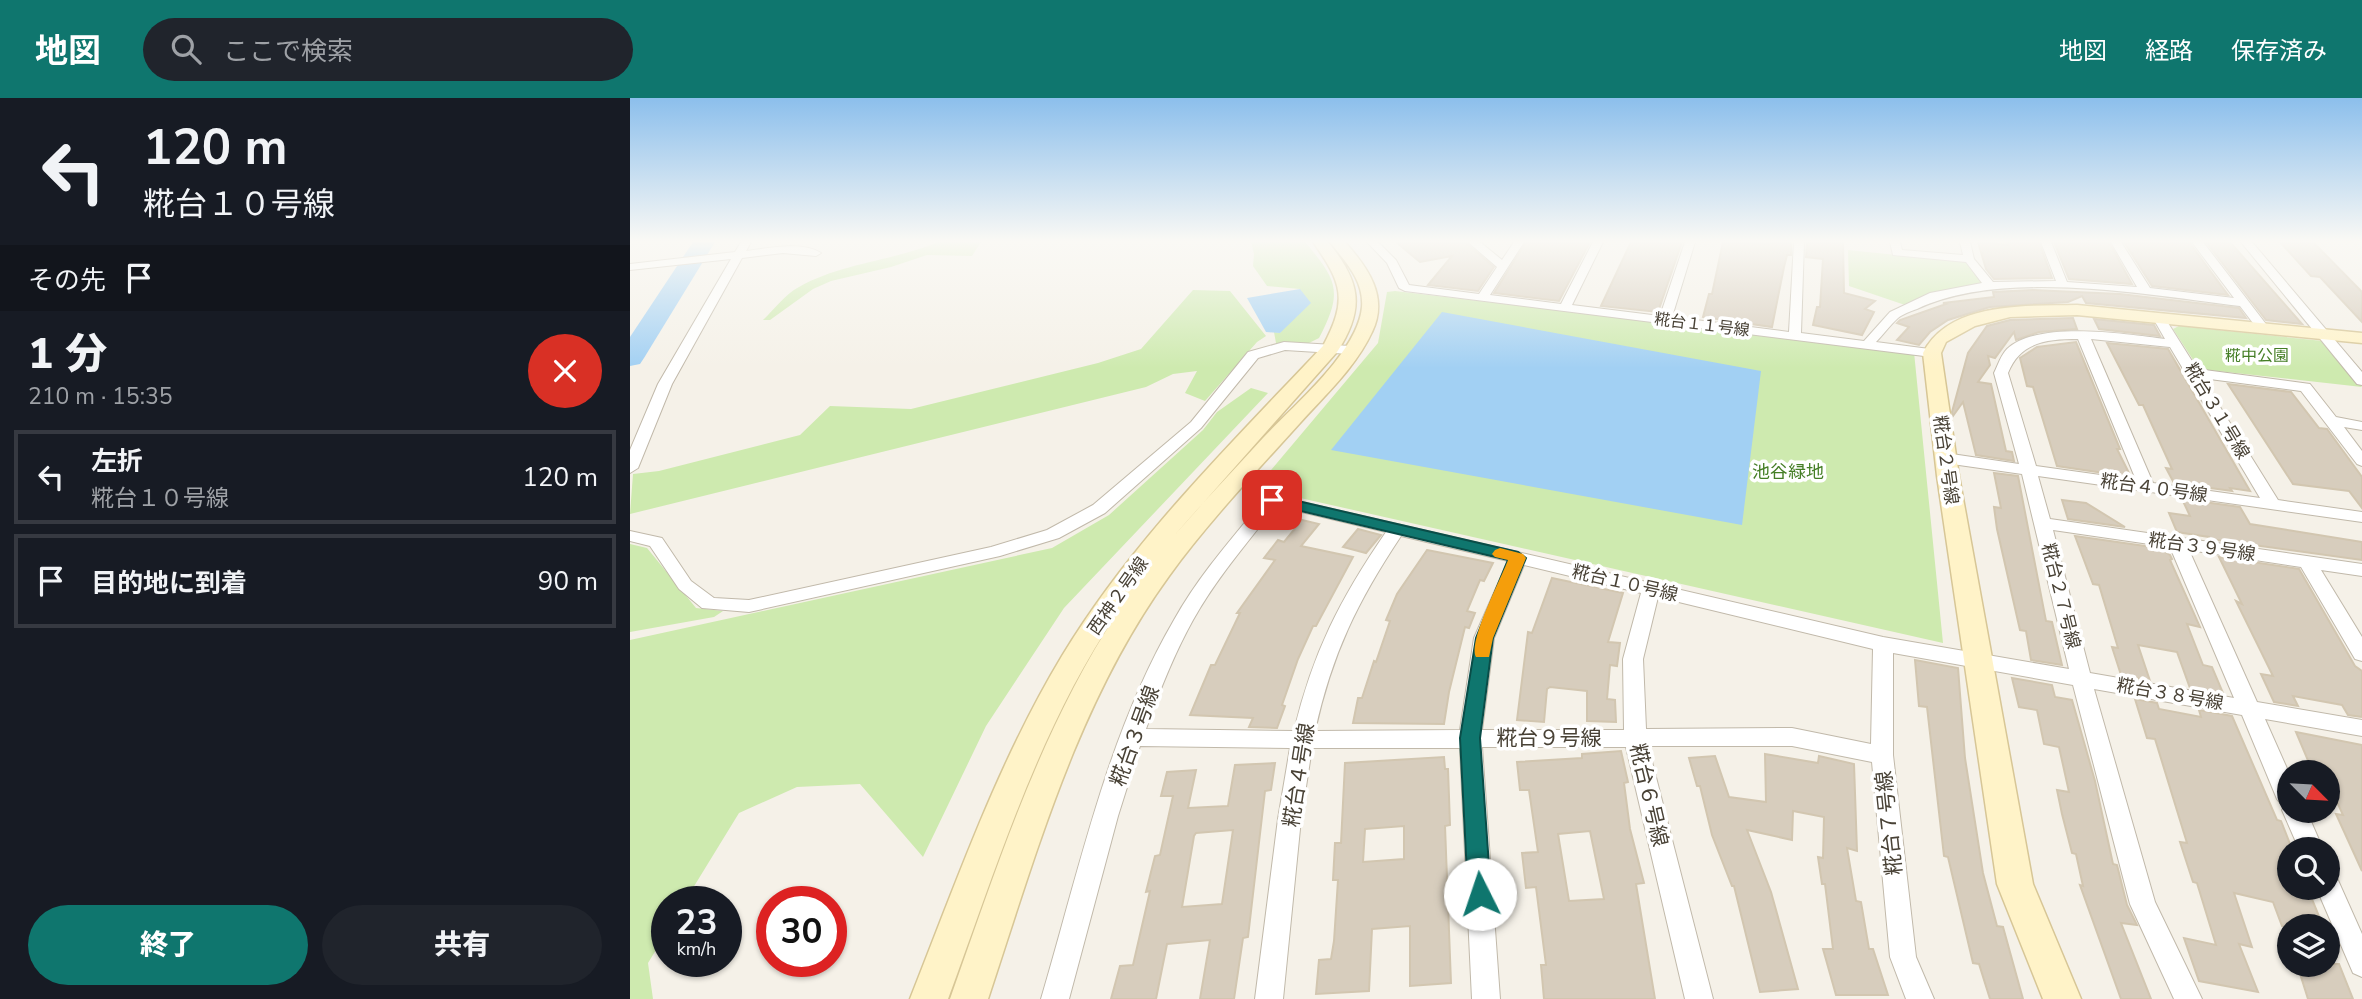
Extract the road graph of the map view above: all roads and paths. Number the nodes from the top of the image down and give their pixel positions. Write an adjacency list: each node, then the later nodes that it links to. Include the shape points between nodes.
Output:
1 (723, 284): 35 (street, via 666,384)
2 (1347, 284): 27 (street, 西神２号線, via 1350,293)
3 (1366, 284): 27 (street, 西神２号線, via 1369,317)
4 (1403, 284): 15 (street, 糀台１１号線, via 1405,288)
5 (1491, 284): 15 (street)
6 (1577, 284): 17 (street)
7 (1676, 284): 19 (street)
8 (1797, 284): 22 (street)
9 (2142, 284): 14 (street)
10 (2229, 284): 16 (street)
11 (2281, 284): 21 (street)
12 (1989, 285): 13 (street); 26 (street, via 1934,295 1900,309 1876,328)
13 (2063, 285): 14 (street)
14 (2147, 293): 16 (street)
15 (1482, 298): 17 (street, 糀台１１号線)
16 (2244, 303): 20 (street)
17 (1565, 307): 19 (street, 糀台１１号線)
18 (2159, 318): 20 (street); 25 (street, 糀台３１号線); 28 (street, via 2077,310 2010,312 1969,322 1939,339)
19 (1665, 319): 22 (street, 糀台１１号線)
20 (2263, 328): 21 (street)
21 (2322, 334): 24 (street); 30 (street)
22 (1795, 336): 26 (street, 糀台１１号線)
23 (2083, 336): 25 (street, 糀台２７号線); 36 (street, 糀台２７号線, via 2038,339 2012,351 2001,373); 37 (street)
24 (2362, 338)
25 (2176, 344): 29 (street, 糀台３１号線)
26 (1867, 345): 28 (street, 糀台１１号線)
27 (1340, 349): 43 (street, via 1284,346 1253,355 1196,425 1099,509 1054,534 994,552 749,606 709,604 685,585 656,542); 63 (street, 西神２号線, via 1167,530 1120,589 1072,663 1013,780); 64 (street, 西神２号線, via 1339,368 1188,534 1099,664 1046,779)
28 (1932, 353): 33 (street, 糀台２号線)
29 (2194, 373): 31 (street, via 2305,387); 39 (street, 糀台３１号線)
30 (2362, 381)
31 (2332, 421): 32 (street); 34 (street)
32 (2362, 426)
33 (1945, 458): 36 (street, 糀台４０号線); 51 (street, 糀台２号線)
34 (2362, 461)
35 (630, 468)
36 (2029, 470): 37 (street, 糀台４０号線); 41 (street, 糀台２７号線)
37 (2147, 487): 39 (street, 糀台４０号線)
38 (1272, 500): 42 (street, 糀台１０号線); 55 (street, 糀台３号線, via 1217,569 1173,637)
39 (2273, 505): 40 (street, 糀台４０号線)
40 (2362, 517)
41 (2043, 523): 44 (street, 糀台３９号線); 52 (street, 糀台２７号線)
42 (1397, 529): 45 (street, 糀台１０号線); 58 (street, 糀台４号線, via 1360,584 1331,643)
43 (630, 536)
44 (2177, 543): 46 (street, 糀台３９号線); 53 (street)
45 (1518, 558): 48 (street, 糀台１０号線); 56 (street, via 1485,638)
46 (2307, 562): 47 (street, 糀台３９号線); 50 (street)
47 (2362, 570)
48 (1651, 589): 49 (street, 糀台１０号線); 57 (street, 糀台６号線, via 1633,659)
49 (1883, 644): 51 (street, 糀台１０号線); 59 (street, 糀台７号線)
50 (2362, 654)
51 (1978, 661): 52 (street, 糀台３８号線); 70 (street, 糀台２号線, via 2015,884)
52 (2081, 678): 53 (street, 糀台３８号線); 71 (street, 糀台２７号線, via 2143,905)
53 (2249, 708): 54 (street, 糀台３８号線); 60 (street)
54 (2362, 728)
55 (1130, 737): 58 (street, 糀台９号線); 65 (street, 糀台３号線)
56 (1470, 738): 57 (street, 糀台９号線); 58 (street, 糀台９号線); 67 (street)
57 (1635, 738): 59 (street, 糀台９号線, via 1792,737); 68 (street, 糀台６号線)
58 (1301, 740): 66 (street, 糀台４号線)
59 (1882, 755): 69 (street, 糀台７号線, via 1903,957)
60 (2277, 772)
61 (2334, 900): 62 (street)
62 (2362, 964)
63 (929, 999)
64 (969, 999)
65 (1055, 999)
66 (1269, 999)
67 (1486, 999)
68 (1699, 999)
69 (1920, 999)
70 (2062, 999)
71 (2188, 999)

